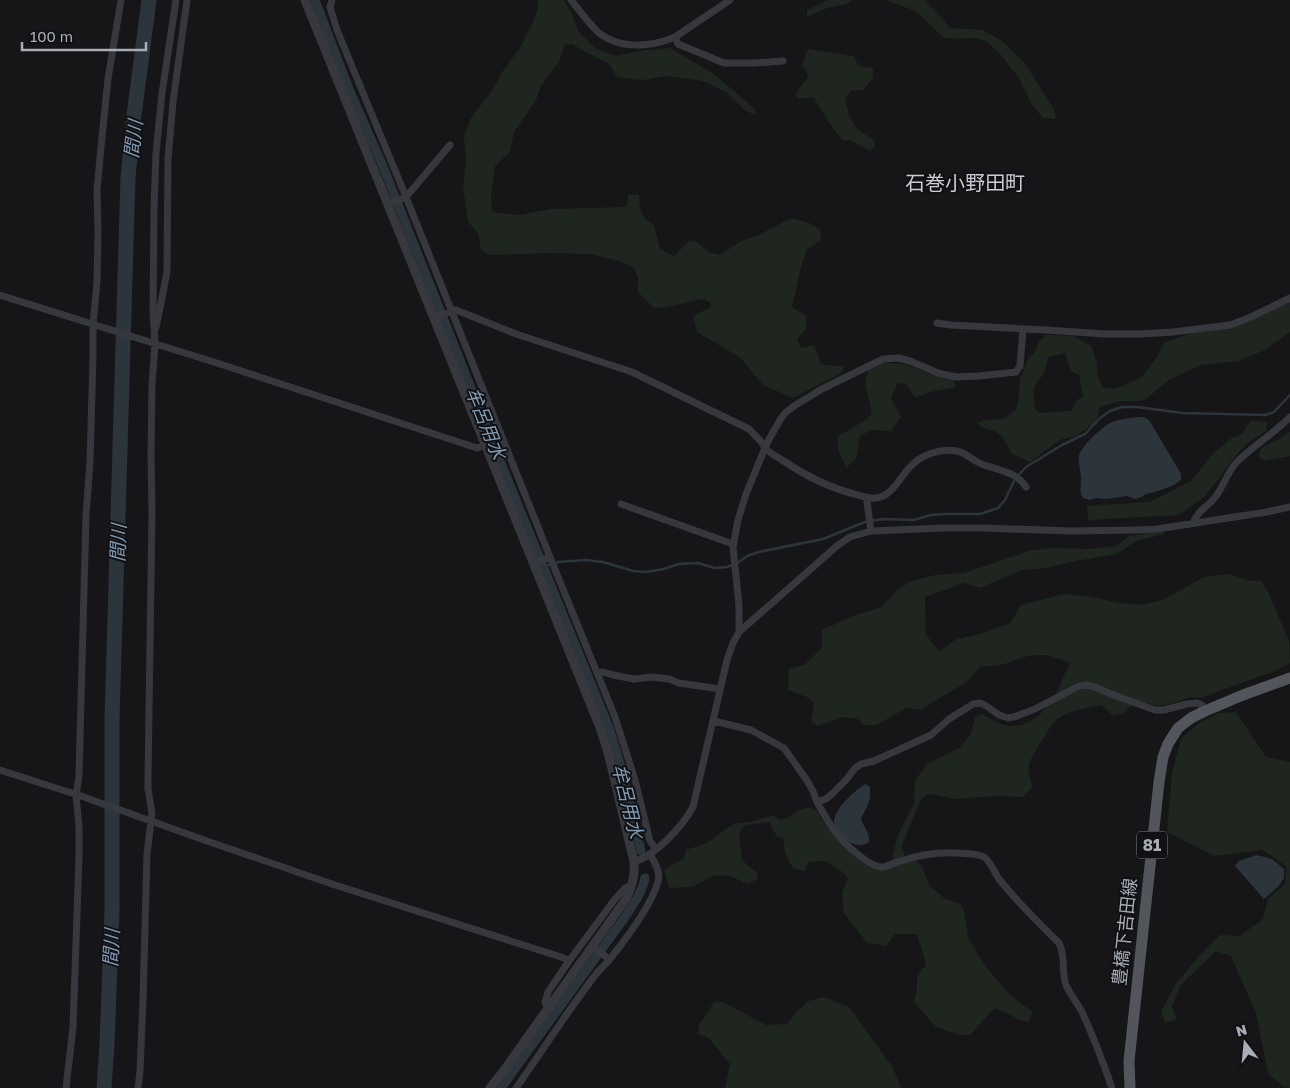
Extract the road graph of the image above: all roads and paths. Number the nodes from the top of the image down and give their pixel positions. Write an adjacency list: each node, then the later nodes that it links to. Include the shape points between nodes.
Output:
1 (121, 0): 18 (street, via 108,79 97,190)
2 (176, 0): 19 (street, via 156,153)
3 (187, 0): 19 (street, via 168,159 167,271)
4 (306, 0): 12 (street)
5 (332, 0): 11 (street, via 330,7 337,30)
6 (571, 0): 8 (street, via 598,32 610,40 637,45)
7 (730, 0): 8 (street)
8 (675, 37): 9 (street, via 678,44 724,63)
9 (783, 61)
10 (450, 145): 11 (street)
11 (405, 198): 12 (street); 15 (street)
12 (390, 204): 16 (street)
13 (0, 295): 18 (street)
14 (1290, 298): 20 (street, via 1230,325 1173,332 1113,334)
15 (450, 312): 16 (street); 24 (street, via 456,310 516,334 632,372 749,429); 32 (street)
16 (436, 317): 23 (street)
17 (937, 323): 20 (street)
18 (95, 325): 21 (street); 41 (street, via 86,516)
19 (154, 329): 21 (street)
20 (1023, 329): 24 (street, via 1020,366 1016,372 956,377 899,358 883,359 794,406 780,420)
21 (153, 343): 23 (street, via 477,448); 43 (street, via 148,779 152,813)
22 (1290, 417): 29 (street, via 1235,464 1216,496)
23 (486, 445): 33 (street)
24 (765, 448): 26 (street, via 816,481); 31 (street, via 746,494)
25 (1026, 487): 26 (street, via 1016,476 980,464 958,451 945,450 930,454 910,466 890,492)
26 (868, 498): 30 (street)
27 (621, 504): 31 (street)
28 (1290, 507): 29 (street)
29 (1193, 523): 30 (street, via 1157,529 1071,531 895,529)
30 (870, 524): 34 (street, via 838,546)
31 (734, 543): 34 (street)
32 (550, 561): 33 (street); 35 (street)
33 (535, 563): 45 (street, via 600,730)
34 (739, 632): 37 (street, via 732,643)
35 (598, 673): 37 (street, via 634,679 668,679); 44 (street, via 624,744)
36 (1290, 678): 38 (main road, 豊橋下吉田線 / 81)
37 (720, 689): 39 (street)
38 (1205, 710): 42 (street, via 1196,703 1155,710 1095,686 1079,686 1035,709 1008,718 980,703 973,704 931,735 861,764 834,793); 56 (main road, 豊橋下吉田線 / 81, via 1178,728 1163,758 1129,1061)
39 (714, 721): 42 (street, via 751,730 784,748); 44 (street, via 693,807 679,829)
40 (0, 770): 41 (street)
41 (79, 796): 43 (street); 51 (street, via 76,960)
42 (818, 802): 55 (street, via 838,836 872,864 884,867 902,860 948,853 984,858 1062,948 1066,985 1082,1012)
43 (149, 820): 49 (street); 52 (street)
44 (653, 851): 45 (street); 48 (street, via 659,880 651,899)
45 (634, 862): 46 (street)
46 (632, 885): 47 (street); 49 (street, via 615,899)
47 (595, 949): 48 (street); 50 (street)
48 (608, 958): 54 (street)
49 (569, 962): 50 (street, via 548,992 544,1002)
50 (548, 1010): 53 (street)
51 (66, 1088)
52 (138, 1088)
53 (490, 1088)
54 (516, 1088)
55 (1112, 1088)
56 (1130, 1088)

